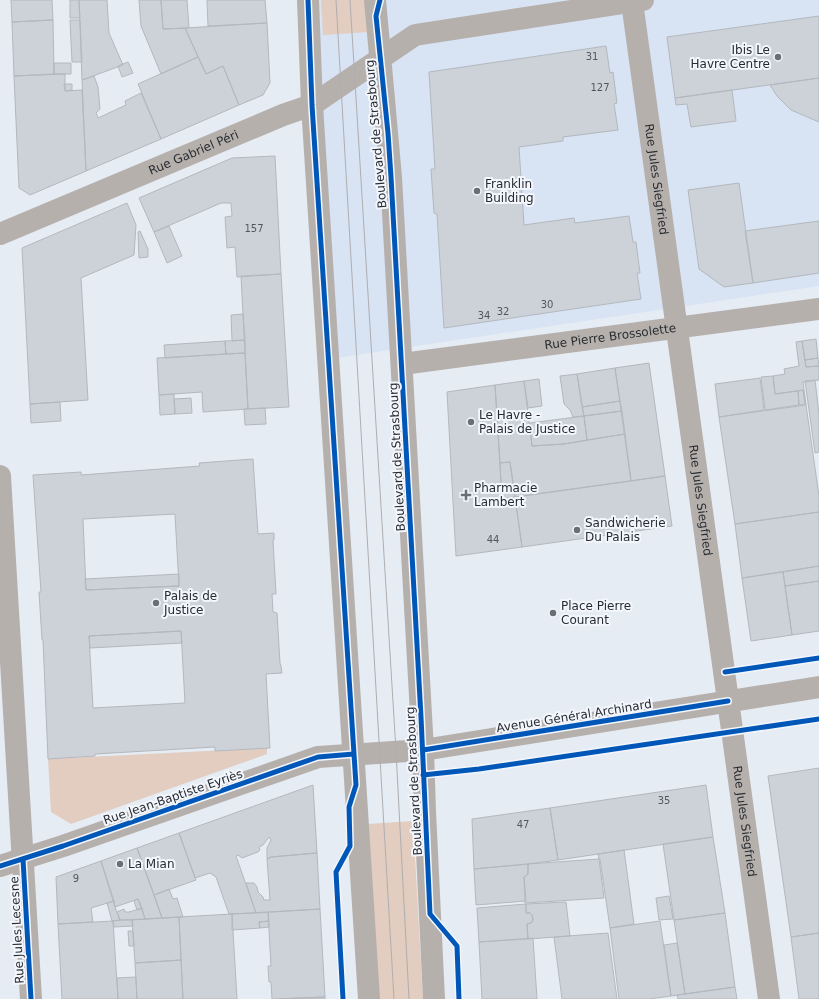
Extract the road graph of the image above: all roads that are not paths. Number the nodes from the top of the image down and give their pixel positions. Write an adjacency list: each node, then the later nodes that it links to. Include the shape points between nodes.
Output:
1 (308, 0): 5 (street)
2 (375, 0): 4 (street, Boulevard de Strasbourg)
3 (638, 1): 4 (street, Rue Gabriel Péri, via 415,35); 8 (street, Rue Jules Siegfried)
4 (380, 60): 5 (street, Rue Gabriel Péri); 9 (street, Boulevard de Strasbourg, via 388,133)
5 (312, 105): 6 (street, Rue Gabriel Péri); 14 (street)
6 (0, 234)
7 (819, 309): 8 (street, Rue Pierre Brossolette)
8 (677, 329): 9 (street, Rue Pierre Brossolette); 12 (street, Rue Jules Siegfried)
9 (402, 364): 13 (street, Boulevard de Strasbourg)
10 (0, 476): 15 (street, Rue Jules Lecesne)
11 (819, 687): 12 (street, Avenue Général Archinard)
12 (728, 701): 13 (street, Avenue Général Archinard); 20 (street, Rue Jules Siegfried)
13 (423, 750): 14 (street, Rue Jean-Baptiste Eyriès); 19 (street, Boulevard de Strasbourg)
14 (354, 754): 15 (street, Rue Jean-Baptiste Eyriès, via 318,757); 18 (street)
15 (23, 859): 16 (street, Rue Jean-Baptiste Eyriès); 17 (street, Rue Jules Lecesne)
16 (0, 866)
17 (31, 999)
18 (369, 999)
19 (434, 999)
20 (769, 999)

